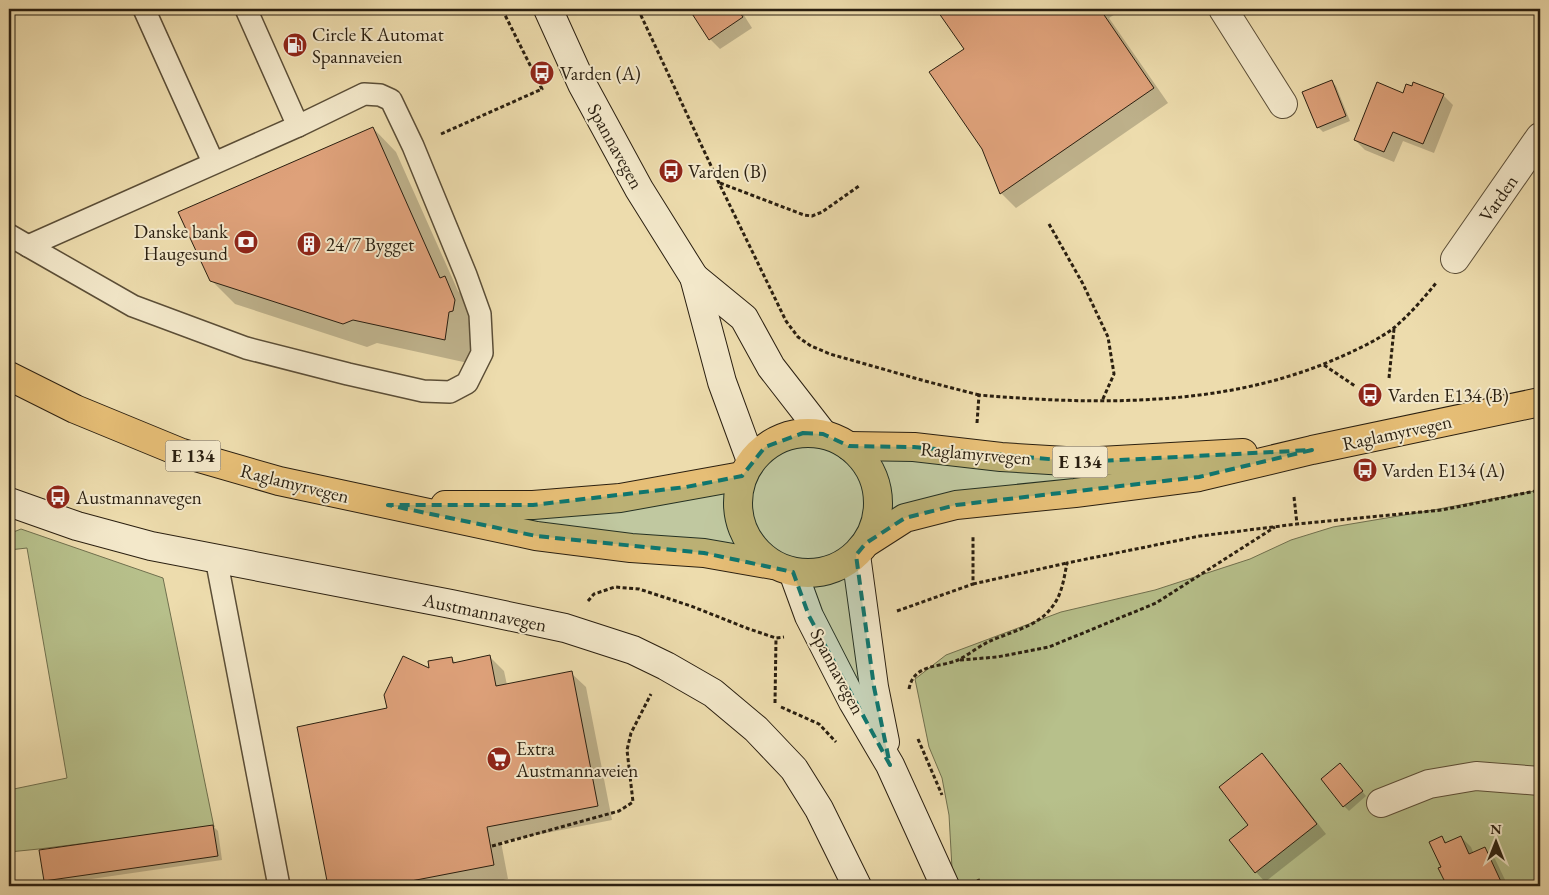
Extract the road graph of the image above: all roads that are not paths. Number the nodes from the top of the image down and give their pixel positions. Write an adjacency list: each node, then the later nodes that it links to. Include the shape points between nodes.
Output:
1 (144, 9): 8 (lane)
2 (246, 9): 6 (lane)
3 (548, 9): 12 (street, Spannavegen, via 582,84 630,173)
4 (1223, 9): 5 (street)
5 (1283, 104)
6 (298, 126): 8 (lane); 10 (lane, via 364,94 391,100 480,314 482,353 467,383 450,392 423,391 246,348 133,306)
7 (1540, 137): 11 (street, Varden)
8 (214, 162): 10 (lane)
9 (9, 235): 10 (lane)
10 (28, 246)
11 (1455, 259)
12 (694, 277): 15 (street, Spannavegen, via 744,318 771,366); 18 (street, Spannavegen)
13 (9, 376): 20 (highway, Raglamyrvegen / E 134, via 75,409 182,452 279,481)
14 (1540, 402): 17 (highway, Raglamyrvegen / E 134)
15 (823, 434): 16 (highway, E 134); 18 (highway, E 134, via 802,433 783,437 765,447)
16 (849, 446): 17 (highway, Raglamyrvegen / E 134, via 914,447 1082,462); 21 (highway, E 134, via 865,461 874,480 878,502 876,523)
17 (1312, 450): 21 (highway, Raglamyrvegen / E 134, via 1199,477 1076,494 956,505 905,518)
18 (746, 469): 20 (highway, Raglamyrvegen / E 134, via 686,487 620,498 533,505); 23 (highway, via 737,496 738,517 745,536 757,553)
19 (9, 502): 22 (street, Austmannavegen, via 77,526 151,546)
20 (388, 505): 23 (highway, Raglamyrvegen / E 134, via 536,536 704,553)
21 (861, 549): 23 (highway, E 134, via 837,568 816,574); 24 (street, Spannavegen, via 874,688)
22 (216, 558): 27 (lane); 28 (street, Austmannavegen, via 565,628 632,650 666,666 713,693 756,729 794,769)
23 (783, 569): 24 (street, Spannavegen)
24 (890, 765): 29 (street, Spannavegen)
25 (1540, 781): 26 (street, via 1476,776 1428,784)
26 (1381, 803)
27 (279, 886)
28 (857, 886)
29 (945, 886)

